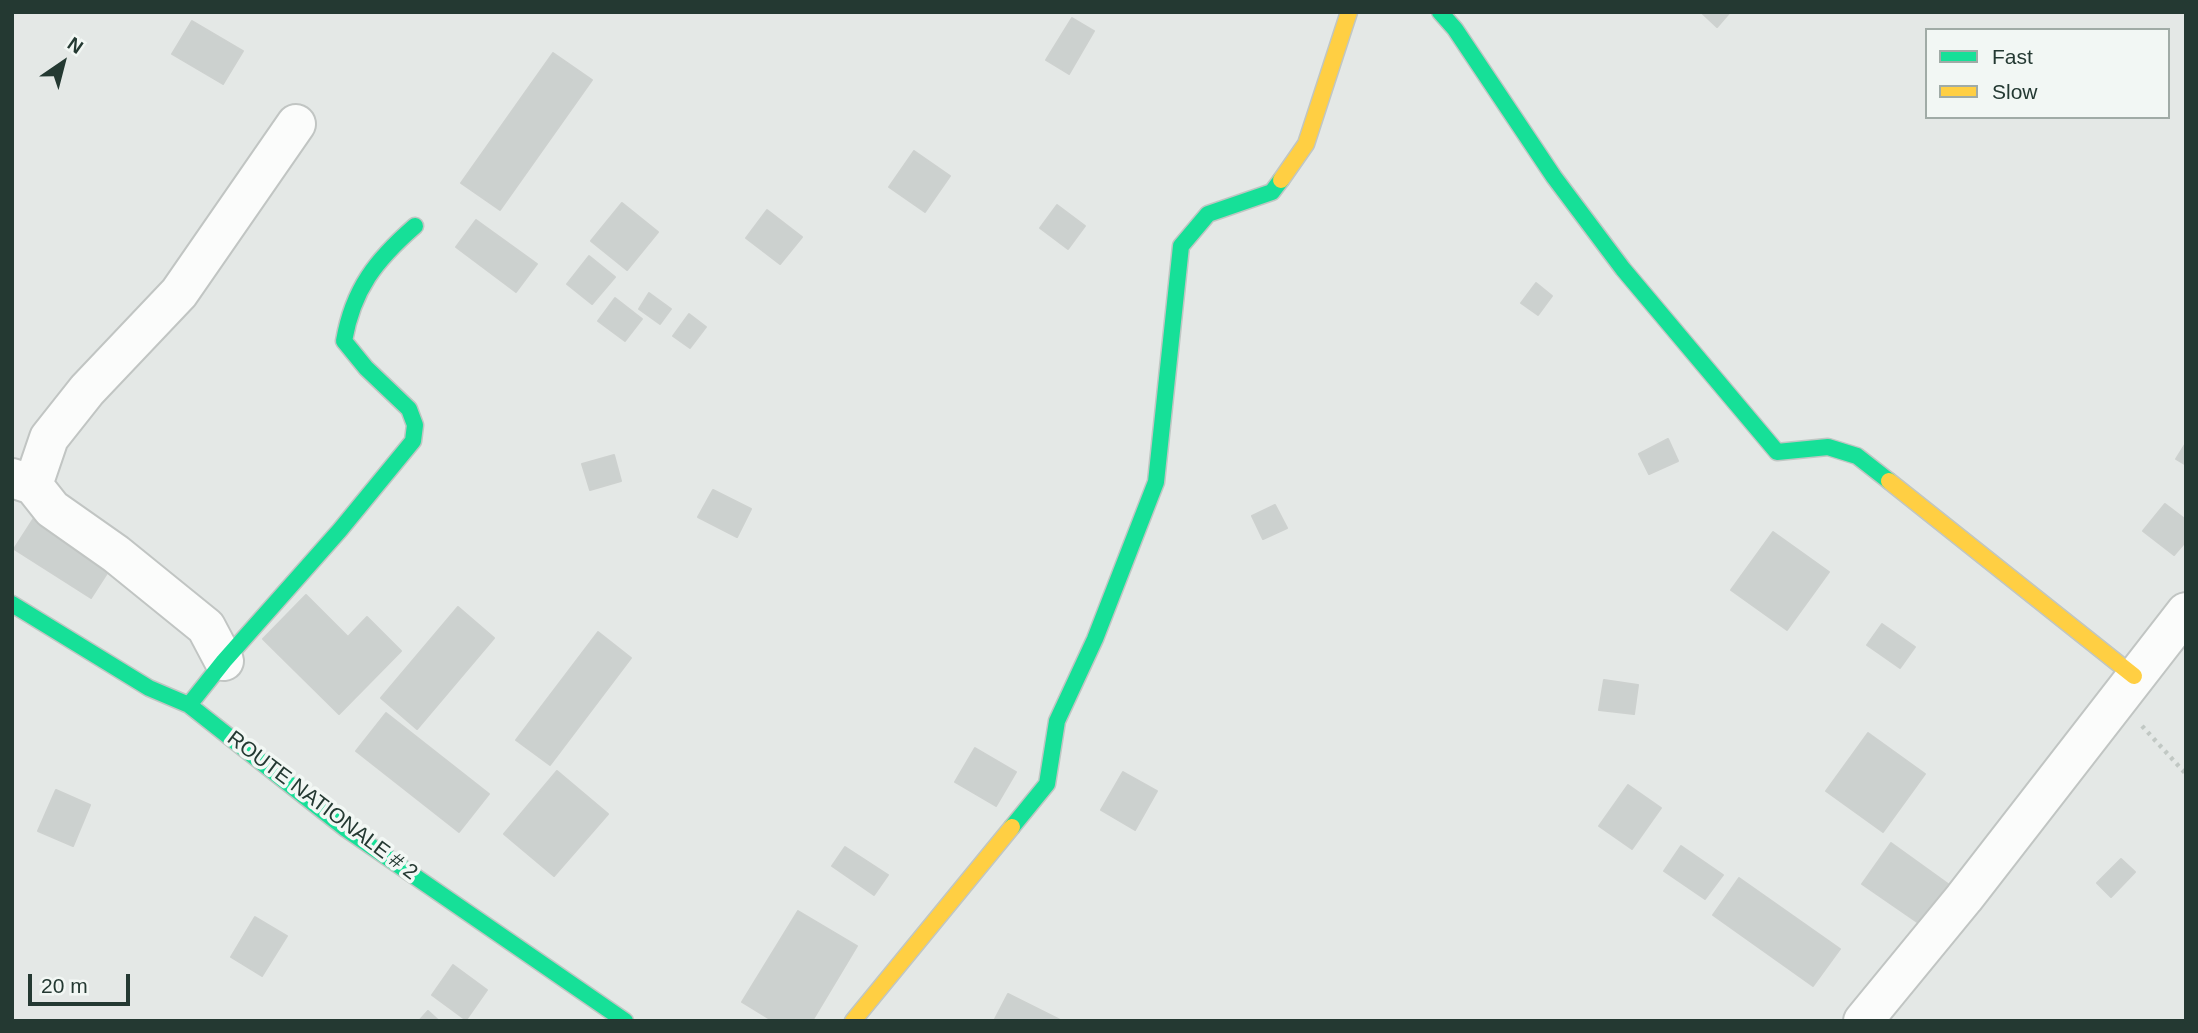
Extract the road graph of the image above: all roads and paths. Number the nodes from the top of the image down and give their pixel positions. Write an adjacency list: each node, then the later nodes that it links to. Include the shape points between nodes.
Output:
1 (1349, 12): 14 (street, via 1306,144 1272,192 1208,214 1181,246 1156,482 1096,639 1057,721 1047,784)
2 (1440, 12): 9 (street, via 1553,177 1623,269 1777,452 1828,447 1857,456)
3 (296, 124): 5 (street, via 179,293 87,390)
4 (415, 226): 8 (street, via 361,283 344,341 409,409 415,425 413,441)
5 (22, 482): 8 (street, via 206,627)
6 (12, 604): 10 (street, ROUTE NATIONALE # 2, via 149,688)
7 (2186, 612): 9 (street)
8 (224, 661): 10 (street)
9 (2134, 676): 15 (street)
10 (189, 705): 13 (street, ROUTE NATIONALE # 2, via 346,829)
11 (2136, 719): 12 (path)
12 (2186, 774)
13 (625, 1021)
14 (853, 1021)
15 (1863, 1021)

